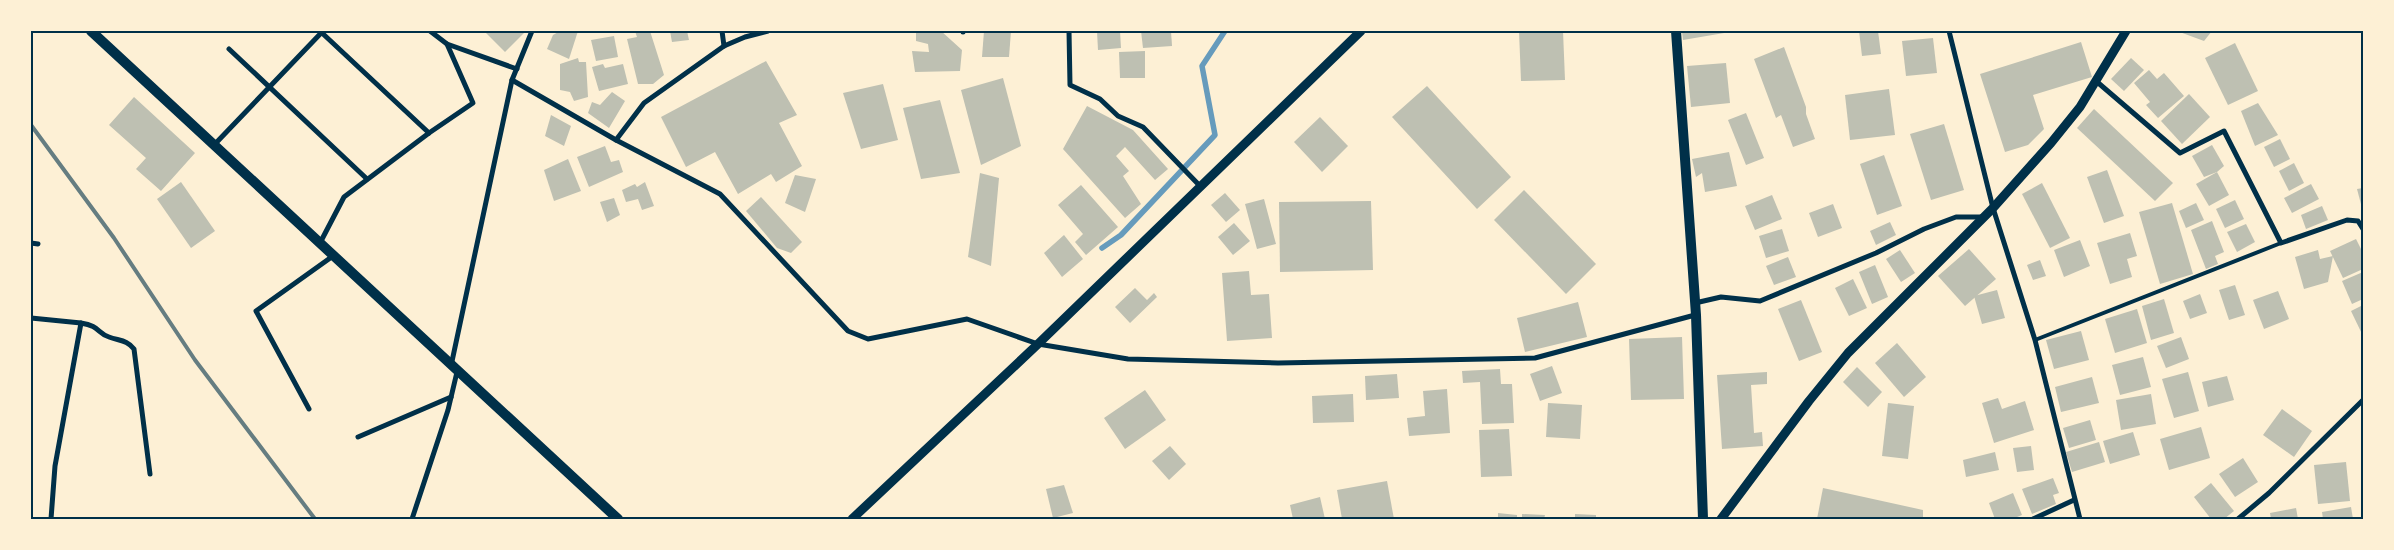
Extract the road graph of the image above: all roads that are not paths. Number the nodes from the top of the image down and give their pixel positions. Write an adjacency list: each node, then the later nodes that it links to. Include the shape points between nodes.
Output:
1 (92, 31): 21 (main road)
2 (430, 31): 12 (street)
3 (532, 31): 15 (street)
4 (722, 31): 13 (street)
5 (768, 31): 13 (street)
6 (1069, 31): 23 (street, via 1070,85 1100,99 1118,116 1143,127)
7 (1361, 31): 23 (street)
8 (1676, 31): 32 (main road)
9 (1949, 31): 24 (street)
10 (2126, 31): 17 (street)
11 (322, 32): 18 (street); 19 (street)
12 (447, 44): 15 (street); 19 (street, via 472,103)
13 (724, 46): 20 (street, via 644,103)
14 (229, 49): 18 (street)
15 (517, 69): 16 (street)
16 (512, 80): 20 (street); 38 (street)
17 (2096, 81): 24 (street, via 2051,143); 28 (street, via 2180,153 2224,131)
18 (270, 87): 21 (street); 22 (street)
19 (428, 133): 22 (street)
20 (616, 140): 37 (street, via 720,194 848,331 868,339 967,318)
21 (214, 146): 30 (main road)
22 (368, 179): 30 (street, via 344,197)
23 (1200, 186): 37 (street)
24 (1993, 208): 25 (street); 36 (street)
25 (1984, 217): 32 (street, via 1956,217 1760,301 1721,297); 45 (street, via 1848,353)
26 (2363, 229): 28 (street, via 2358,221 2347,220)
27 (31, 243): 29 (street)
28 (2281, 243): 36 (lane)
29 (38, 244)
30 (319, 244): 31 (main road)
31 (333, 256): 38 (main road); 41 (street, via 256,311)
32 (1695, 303): 33 (main road)
33 (1696, 315): 37 (street, via 1535,358 1278,363 1158,360 1128,359); 50 (main road)
34 (31, 318): 35 (street)
35 (81, 323): 43 (street, via 94,325 107,337 129,342 134,349); 46 (street, via 55,466)
36 (2035, 340): 44 (street)
37 (1038, 344): 49 (street)
38 (454, 369): 39 (street); 48 (main road)
39 (451, 397): 42 (street); 47 (street)
40 (2363, 400): 53 (street, via 2269,493)
41 (309, 409)
42 (358, 437)
43 (150, 474)
44 (2074, 500): 51 (street); 52 (street)
45 (1723, 518)
46 (51, 519)
47 (412, 519)
48 (618, 519)
49 (852, 519)
50 (1703, 519)
51 (2033, 519)
52 (2080, 519)
53 (2238, 519)

